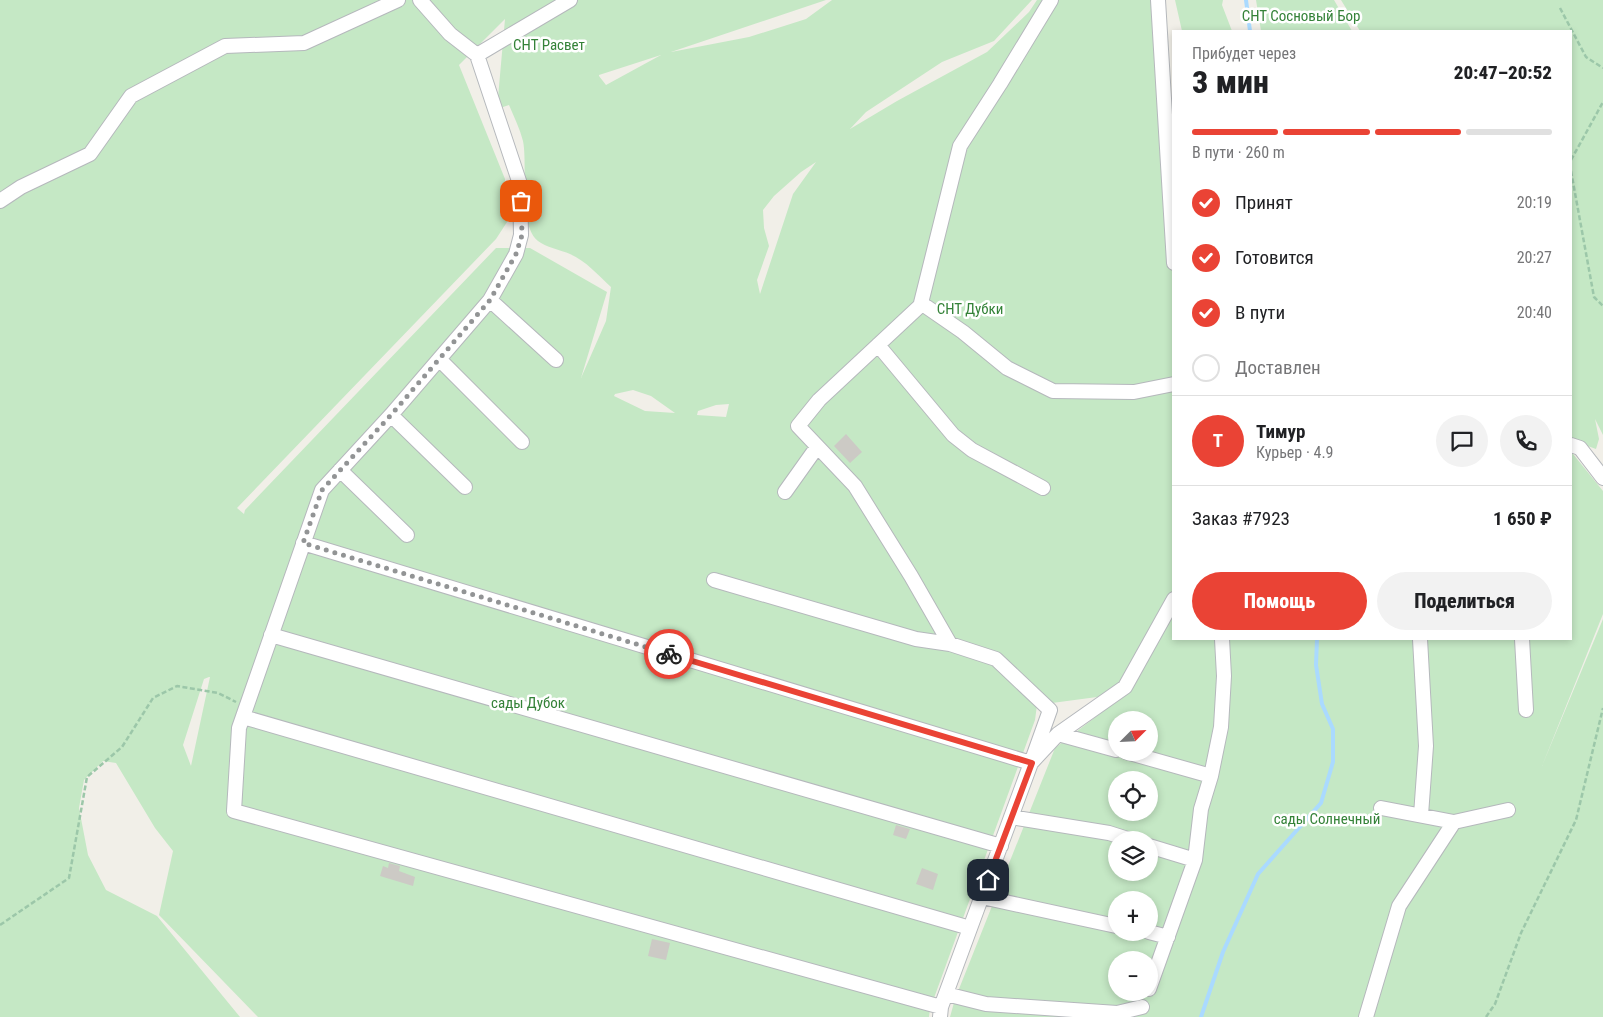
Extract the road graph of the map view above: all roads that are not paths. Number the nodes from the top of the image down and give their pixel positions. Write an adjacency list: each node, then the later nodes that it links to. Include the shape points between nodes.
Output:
1 (398, 0): 7 (lane, via 304,43 225,46 131,96 90,154 21,187)
2 (420, 0): 6 (lane, via 450,34)
3 (570, 0): 6 (lane)
4 (1051, 0): 10 (lane, via 960,146)
5 (1158, 0): 8 (lane)
6 (477, 55): 9 (lane, via 520,184 522,235 516,254)
7 (0, 201)
8 (1172, 230)
9 (490, 300): 12 (lane); 13 (lane)
10 (923, 303): 11 (lane); 14 (lane, via 1007,368 1053,391 1134,392)
11 (878, 345): 18 (lane, via 818,400 798,426); 22 (lane, via 953,435 972,450)
12 (440, 360): 15 (lane); 16 (lane)
13 (556, 360)
14 (1172, 384)
15 (391, 415): 19 (lane); 21 (lane)
16 (522, 442)
17 (1572, 445): 20 (lane, via 1580,448)
18 (817, 447): 23 (lane); 32 (lane, via 855,486)
19 (340, 470): 24 (lane); 25 (lane, via 322,490)
20 (1603, 478)
21 (465, 487)
22 (1043, 488)
23 (785, 492)
24 (407, 535)
25 (303, 543): 28 (lane); 38 (lane)
26 (714, 580): 32 (lane, via 916,639)
27 (1172, 603): 35 (lane, via 1125,687)
28 (271, 635): 34 (lane); 46 (lane)
29 (1222, 640): 39 (lane, via 1221,726)
30 (1420, 640): 42 (lane, via 1426,746)
31 (1522, 640): 33 (lane)
32 (950, 644): 38 (lane, via 996,659 1050,710)
33 (1526, 710)
34 (244, 712): 51 (lane); 55 (lane, via 239,728 234,811)
35 (1058, 734): 36 (lane); 38 (lane)
36 (1108, 748)
37 (1158, 761): 39 (lane)
38 (1032, 763): 43 (lane)
39 (1211, 776): 48 (lane, via 1201,809)
40 (1381, 808): 42 (lane)
41 (1508, 810): 44 (lane)
42 (1421, 815): 44 (lane)
43 (1011, 817): 45 (lane); 46 (lane)
44 (1454, 822): 57 (lane, via 1399,906)
45 (1108, 834)
46 (1001, 846): 49 (lane)
47 (1158, 849): 48 (lane)
48 (1195, 860): 53 (lane)
49 (982, 897): 50 (lane); 51 (lane)
50 (1108, 924)
51 (970, 928): 55 (lane)
52 (1158, 934): 53 (lane)
53 (1168, 937): 54 (lane)
54 (1158, 964)
55 (942, 1006): 56 (lane, via 986,1004)
56 (1143, 1012)
57 (1366, 1017)

